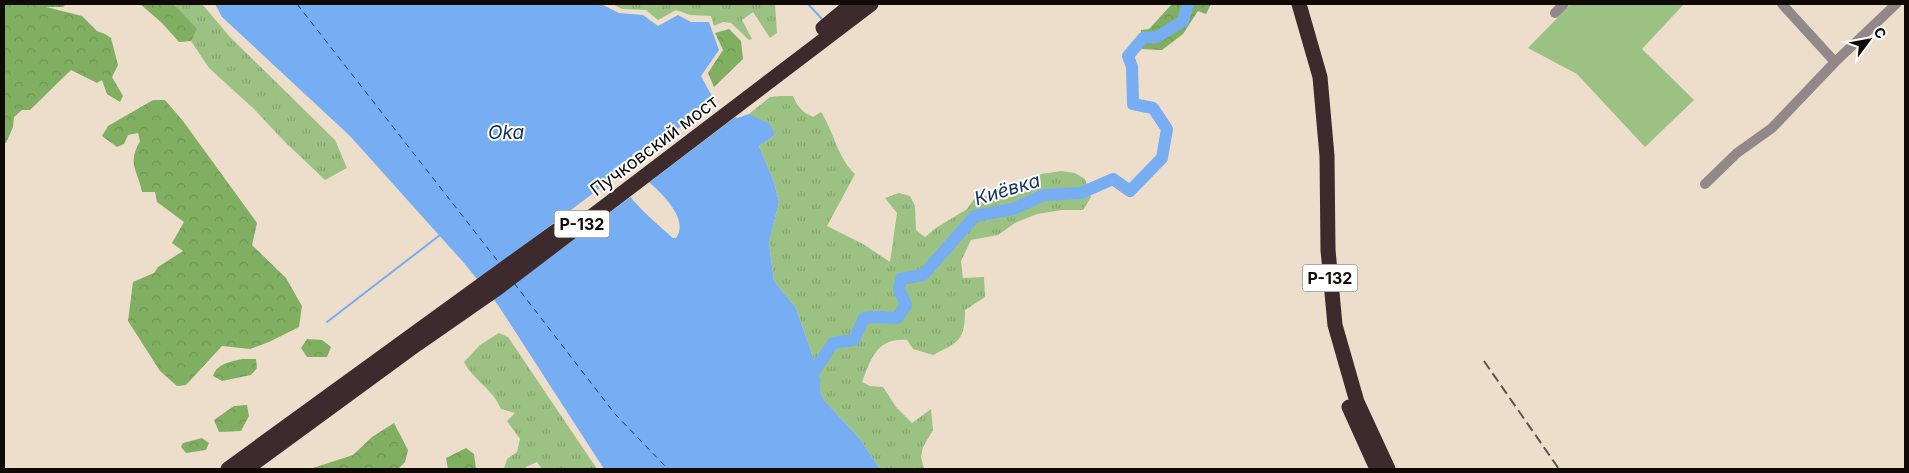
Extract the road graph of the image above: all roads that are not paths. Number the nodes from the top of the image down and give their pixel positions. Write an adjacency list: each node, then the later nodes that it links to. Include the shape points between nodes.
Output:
1 (852, 4): 9 (highway, Р-132)
2 (871, 4): 9 (highway, Р-132)
3 (1288, 4): 11 (highway, Р-132)
4 (1298, 4): 11 (highway, Р-132)
5 (1564, 4): 8 (street)
6 (1782, 4): 10 (street)
7 (1896, 4): 10 (street)
8 (1555, 13)
9 (818, 38): 13 (highway, Пучковский мост / Р-132)
10 (1835, 62): 12 (street, via 1772,128 1737,153)
11 (1316, 79): 16 (highway, Р-132, via 1318,250 1326,327 1348,405); 17 (highway, Р-132, via 1327,156 1328,250 1335,325 1357,402)
12 (1705, 184)
13 (335, 397): 14 (highway, Р-132); 15 (highway, Р-132)
14 (228, 469)
15 (246, 469)
16 (1377, 469)
17 (1388, 469)

